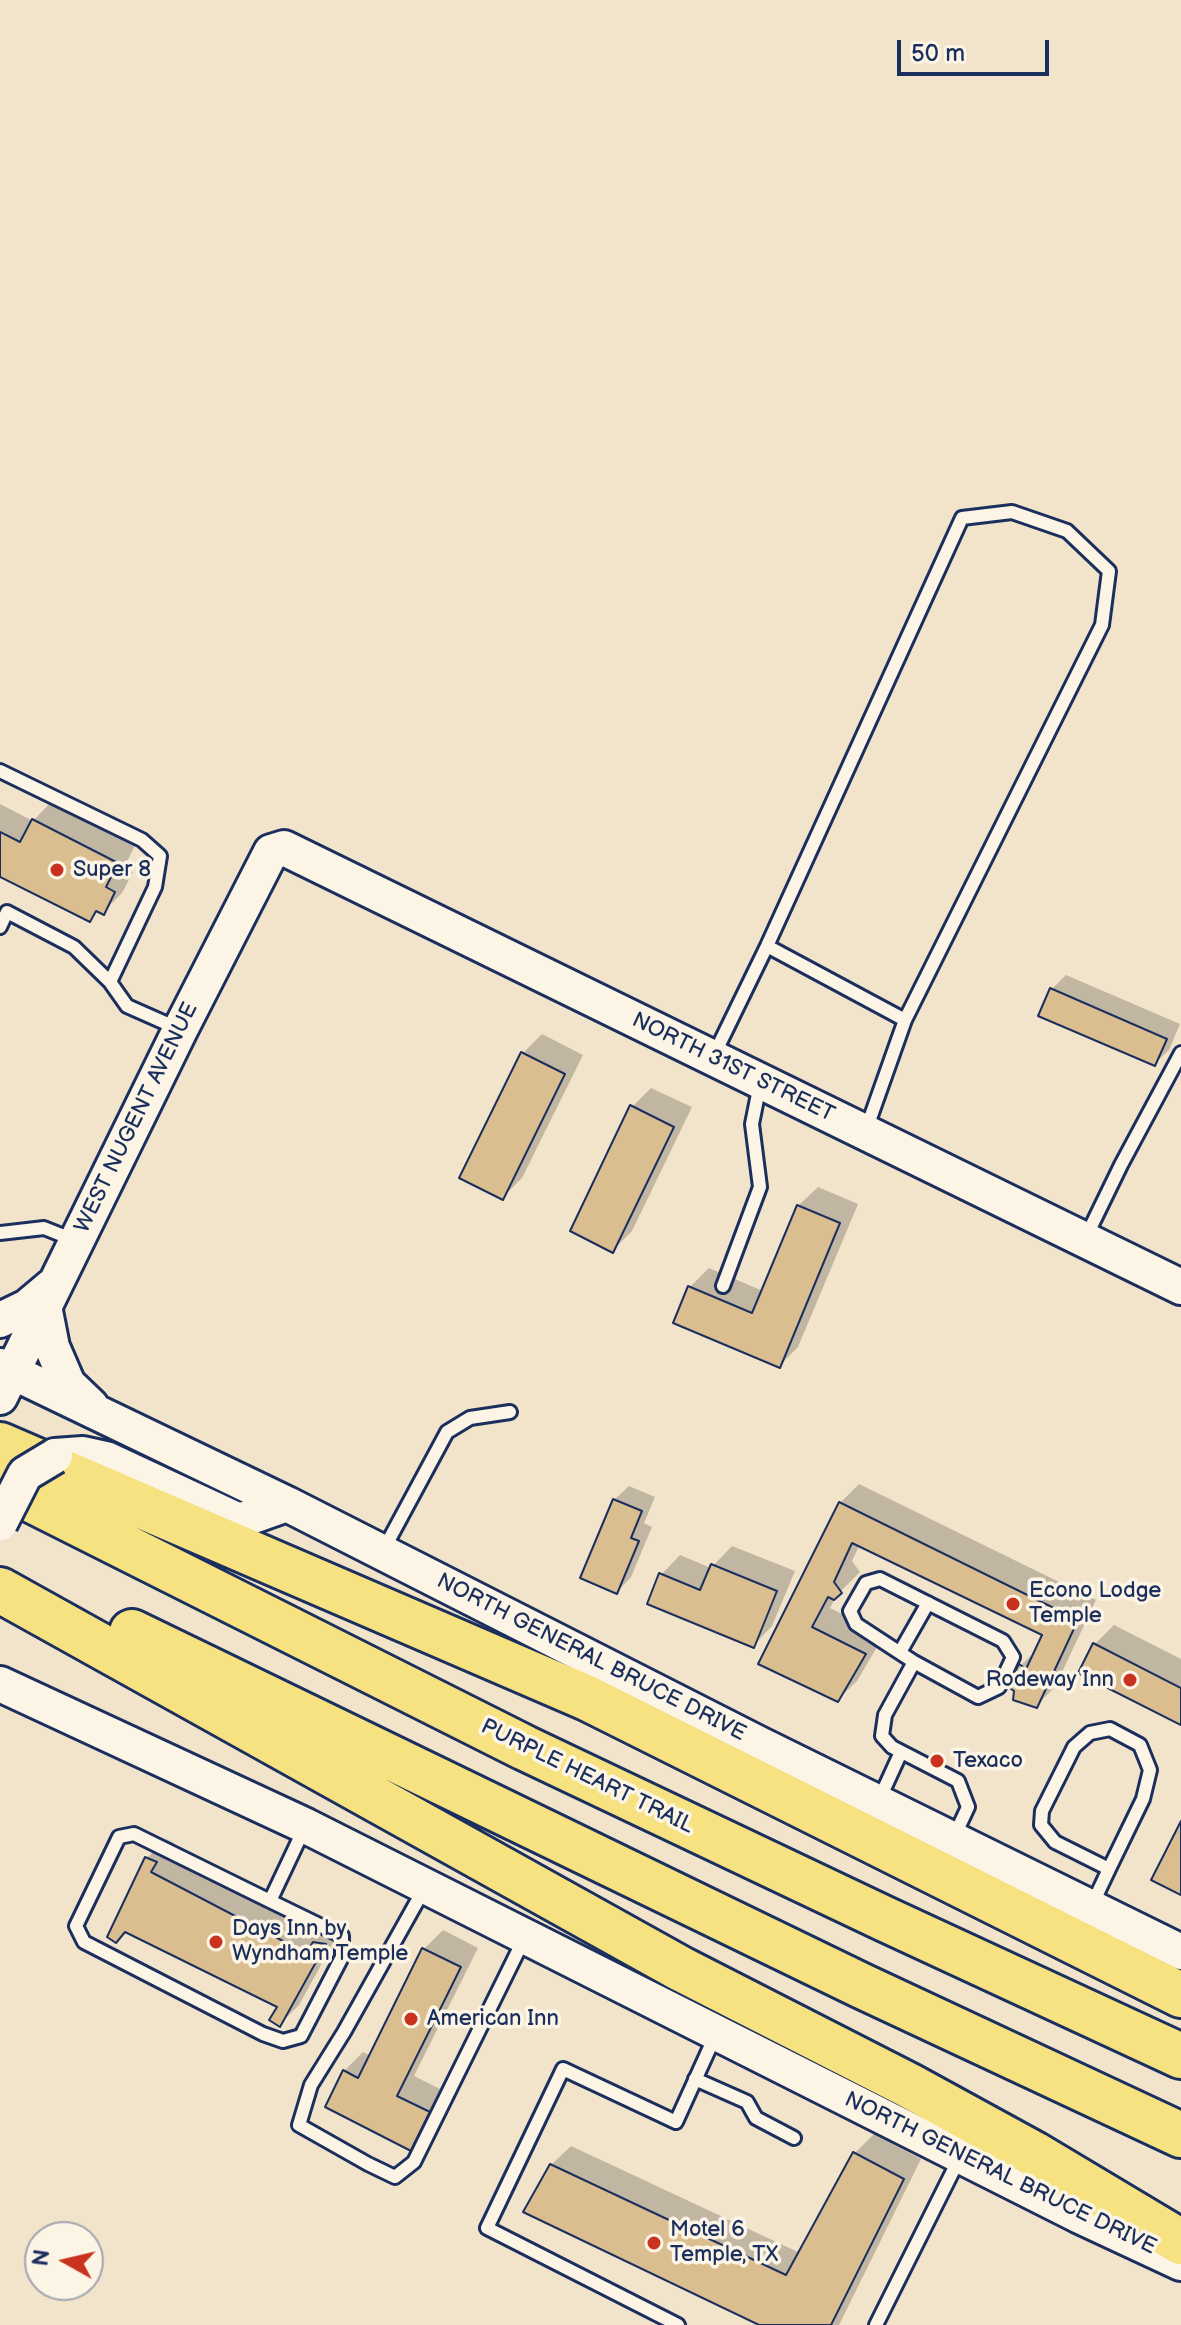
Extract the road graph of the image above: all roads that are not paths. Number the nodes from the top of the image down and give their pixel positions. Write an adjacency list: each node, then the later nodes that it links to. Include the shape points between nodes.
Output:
1 (0, 771): 5 (lane, via 142,840 160,856 155,887)
2 (284, 848): 7 (main road, WEST NUGENT AVENUE, via 271,852); 9 (main road, NORTH 31ST STREET)
3 (0, 927): 5 (lane, via 7,912 74,947)
4 (767, 946): 6 (lane); 6 (lane, via 962,518 1012,512 1067,531 1109,571 1102,625); 9 (lane)
5 (110, 982): 7 (lane, via 127,1006)
6 (905, 1020): 11 (lane)
7 (180, 1030): 14 (main road, WEST NUGENT AVENUE)
8 (1181, 1053): 13 (lane)
9 (713, 1058): 10 (main road, NORTH 31ST STREET)
10 (761, 1081): 11 (main road, NORTH 31ST STREET); 15 (lane, via 752,1124 760,1187)
11 (865, 1132): 13 (main road, NORTH 31ST STREET)
12 (0, 1233): 14 (lane, via 44,1228)
13 (1084, 1240): 16 (main road, NORTH 31ST STREET)
14 (76, 1241): 17 (main road, WEST NUGENT AVENUE)
15 (723, 1286)
16 (1181, 1287)
17 (49, 1295): 18 (main road); 19 (main road, WEST NUGENT AVENUE); 21 (main road, via 52,1347 68,1384)
18 (0, 1320)
19 (4, 1378): 21 (main road, NORTH GENERAL BRUCE DRIVE)
20 (510, 1412): 26 (lane, via 470,1418 447,1432)
21 (100, 1414): 24 (main road, NORTH GENERAL BRUCE DRIVE)
22 (0, 1445): 45 (highway, via 587,1698)
23 (0, 1484): 47 (highway, PURPLE HEART TRAIL, via 525,1748)
24 (287, 1504): 25 (main road, bridge, via 239,1521 106,1459 83,1454 55,1456 25,1474); 26 (main road, NORTH GENERAL BRUCE DRIVE)
25 (0, 1523)
26 (382, 1552): 36 (main road, NORTH GENERAL BRUCE DRIVE)
27 (0, 1568): 49 (highway)
28 (0, 1590): 52 (highway, via 667,1961 964,2115)
29 (928, 1603): 30 (lane); 30 (lane, via 880,1579 866,1583 850,1611 856,1624); 32 (lane, via 1003,1641 1013,1657 999,1687 978,1697)
30 (900, 1652): 32 (lane)
31 (0, 1659): 34 (main road, via 96,1711)
32 (914, 1662): 35 (lane, via 885,1715 882,1736)
33 (0, 1684): 34 (main road, NORTH GENERAL BRUCE DRIVE)
34 (109, 1734): 37 (main road, NORTH GENERAL BRUCE DRIVE)
35 (901, 1752): 36 (lane); 38 (lane, via 958,1781 968,1807)
36 (878, 1803): 38 (main road, NORTH GENERAL BRUCE DRIVE)
37 (306, 1826): 40 (main road, NORTH GENERAL BRUCE DRIVE); 41 (lane)
38 (952, 1839): 42 (main road, NORTH GENERAL BRUCE DRIVE)
39 (1109, 1869): 39 (lane, via 1143,1799 1150,1770 1140,1745 1110,1729 1090,1733 1074,1747 1042,1811 1041,1825 1055,1842); 42 (lane)
40 (425, 1886): 43 (main road, NORTH GENERAL BRUCE DRIVE); 43 (lane, via 311,2085 299,2125 368,2164 395,2177 414,2162)
41 (270, 1901): 41 (lane, via 342,1936 342,1957 301,2036 283,2041 84,1942 76,1926 119,1837 134,1834)
42 (1091, 1908): 44 (main road, NORTH GENERAL BRUCE DRIVE)
43 (526, 1935): 46 (main road, NORTH GENERAL BRUCE DRIVE)
44 (1181, 1952)
45 (1181, 1995)
46 (717, 2033): 48 (lane); 51 (main road, NORTH GENERAL BRUCE DRIVE)
47 (1181, 2056)
48 (695, 2079): 50 (lane, via 747,2102 756,2118); 54 (lane, via 676,2122 563,2069 487,2228)
49 (1181, 2135)
50 (794, 2138)
51 (960, 2156): 53 (main road, NORTH GENERAL BRUCE DRIVE); 55 (lane)
52 (1181, 2242)
53 (1181, 2263)
54 (678, 2325)
55 (876, 2325)

